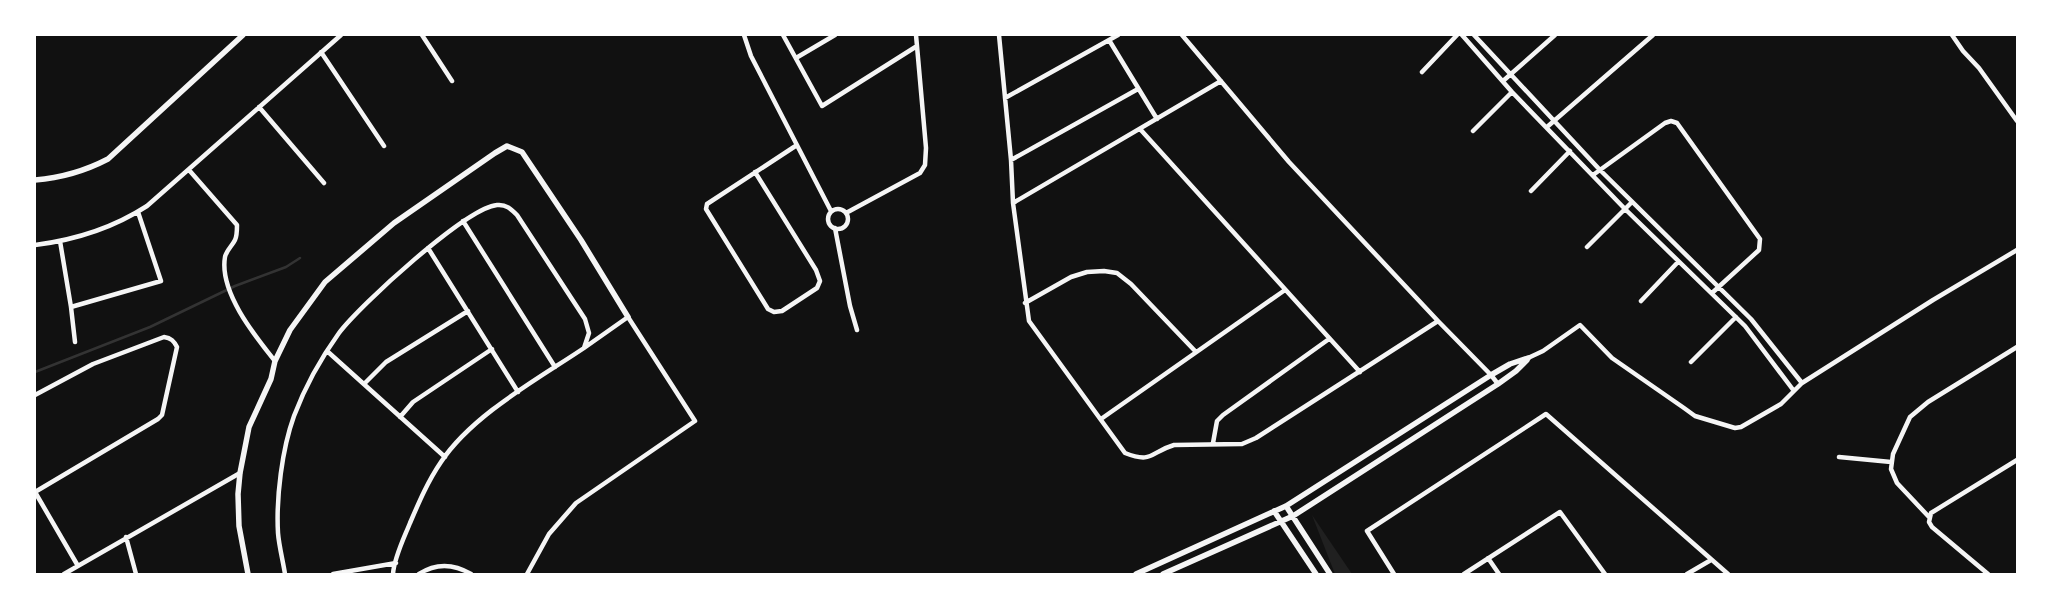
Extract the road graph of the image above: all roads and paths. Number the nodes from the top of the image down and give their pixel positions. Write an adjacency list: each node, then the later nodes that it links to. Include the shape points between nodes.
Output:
1 (243, 35): 46 (street, via 108,159 91,168)
2 (340, 35): 21 (street)
3 (422, 35): 25 (street)
4 (744, 35): 38 (street, via 751,56)
5 (783, 35): 22 (street)
6 (834, 35): 22 (street)
7 (916, 35): 20 (street)
8 (999, 35): 30 (street)
9 (1118, 35): 18 (street)
10 (1182, 35): 26 (street)
11 (1458, 35): 23 (street)
12 (1462, 35): 27 (street)
13 (1474, 35): 24 (street)
14 (1544, 35): 19 (street)
15 (1555, 35): 19 (street)
16 (1654, 35): 33 (street)
17 (1952, 35): 34 (street)
18 (1109, 40): 28 (street); 30 (street)
19 (1548, 40): 24 (street)
20 (917, 46): 22 (street, via 822,106); 54 (street, via 925,165 920,173)
21 (321, 52): 31 (street); 39 (street)
22 (796, 58)
23 (1422, 72)
24 (1510, 75): 27 (street); 33 (street)
25 (452, 81)
26 (1221, 81): 32 (street); 72 (street, via 1289,162)
27 (1503, 81): 29 (street)
28 (1138, 88): 32 (street); 41 (street)
29 (1512, 92): 35 (street); 37 (street)
30 (1005, 98): 41 (street)
31 (259, 107): 42 (street); 47 (street)
32 (1157, 119): 36 (street)
33 (1554, 122): 35 (street); 43 (street)
34 (2017, 122)
35 (1548, 128): 40 (street)
36 (1140, 129): 50 (street); 64 (street)
37 (1473, 131)
38 (797, 145): 44 (street); 52 (street)
39 (384, 146)
40 (1570, 151): 45 (street); 48 (street)
41 (1011, 160): 50 (street)
42 (189, 170): 53 (street); 82 (street, via 238,225 235,240 224,256 230,293 253,333)
43 (1600, 170): 45 (street); 49 (street); 63 (street, via 1665,122 1677,123 1760,239 1759,250)
44 (755, 172): 44 (street, via 820,281 817,288 782,311 768,309 706,209 707,204)
45 (1593, 175): 51 (street)
46 (35, 180)
47 (324, 183)
48 (1532, 191)
49 (1632, 202): 51 (street); 63 (street)
50 (1012, 203): 67 (street)
51 (1625, 209): 59 (street); 62 (street)
52 (831, 211): 54 (street, via 840,209); 56 (street, via 828,221)
53 (138, 212): 57 (street, via 101,230); 68 (street, via 161,280)
54 (846, 213): 56 (street, via 847,223 842,228)
55 (464, 221): 60 (street); 77 (street, via 497,204 508,206 585,319 588,333); 84 (street)
56 (835, 228): 73 (street)
57 (60, 241): 58 (street); 68 (street)
58 (35, 245)
59 (1587, 247)
60 (428, 248): 69 (street); 79 (street, via 340,331)
61 (2017, 250): 87 (street)
62 (1678, 262): 65 (street); 66 (street)
63 (1718, 286): 65 (street); 87 (street, via 1751,319)
64 (1285, 290): 74 (street); 80 (street)
65 (1712, 293): 71 (street)
66 (1641, 301)
67 (1025, 303): 80 (street, via 1071,277 1087,272 1117,273); 94 (street, via 1029,321)
68 (71, 307): 75 (street)
69 (468, 311): 78 (street); 88 (street, via 386,362)
70 (628, 317): 77 (street); 82 (street, via 522,152 507,146 394,222 325,282 290,330); 121 (street, via 695,421 576,503 549,534)
71 (1736, 318): 83 (street); 90 (street)
72 (1438, 321): 85 (street); 86 (street)
73 (857, 330)
74 (1329, 339): 85 (street); 95 (street, via 1217,420)
75 (75, 342)
76 (2017, 347): 98 (street, via 1928,402 1910,417)
77 (584, 348): 84 (street)
78 (492, 350): 91 (street); 93 (street, via 413,402)
79 (327, 351): 88 (street); 116 (street, via 294,417 286,452 279,492 278,533)
80 (1196, 352): 94 (street)
81 (1528, 358): 86 (street); 89 (street); 90 (street, via 1580,325 1612,358 1695,416 1735,428 1781,404)
82 (275, 361): 100 (street, via 271,378 249,427)
83 (1691, 362)
84 (555, 368): 91 (street)
85 (1360, 372): 95 (street, via 1256,438 1242,444)
86 (1491, 374): 89 (street); 102 (street)
87 (1802, 383): 90 (street)
88 (364, 384): 93 (street)
89 (1498, 384): 104 (street)
90 (1794, 391)
91 (518, 392): 96 (street, via 488,414)
92 (35, 395): 101 (street, via 93,364 164,337 174,341 177,347 162,415)
93 (400, 417): 96 (street)
94 (1101, 419): 95 (street, via 1126,453 1139,458 1150,458 1163,448 1174,445)
95 (1213, 443)
96 (445, 457): 110 (street, via 422,494)
97 (1838, 457): 98 (street)
98 (1891, 462): 105 (street, via 1896,483)
99 (2016, 462): 105 (street)
100 (240, 473): 107 (street); 115 (street, via 239,526)
101 (35, 492): 111 (street)
102 (1286, 506): 103 (street); 104 (street)
103 (1274, 511): 106 (street); 122 (street)
104 (1293, 516): 106 (street); 125 (street)
105 (1930, 517): 132 (street, via 1932,527)
106 (1281, 522): 123 (street); 124 (street)
107 (126, 537): 111 (street); 114 (street)
108 (1488, 558): 127 (street); 128 (street); 129 (street, via 1560,512)
109 (1711, 560): 126 (street, via 1546,414 1367,530); 130 (street); 131 (street)
110 (396, 563): 117 (street); 118 (street)
111 (78, 566): 112 (street)
112 (72, 572): 113 (street)
113 (64, 574)
114 (136, 574)
115 (248, 574)
116 (286, 574)
117 (334, 574)
118 (393, 574)
119 (419, 574): 120 (street, via 444,566)
120 (471, 574)
121 (527, 574)
122 (1136, 574)
123 (1163, 574)
124 (1316, 574)
125 (1330, 574)
126 (1394, 574)
127 (1464, 574)
128 (1499, 574)
129 (1605, 574)
130 (1687, 574)
131 (1728, 574)
132 (1988, 574)

